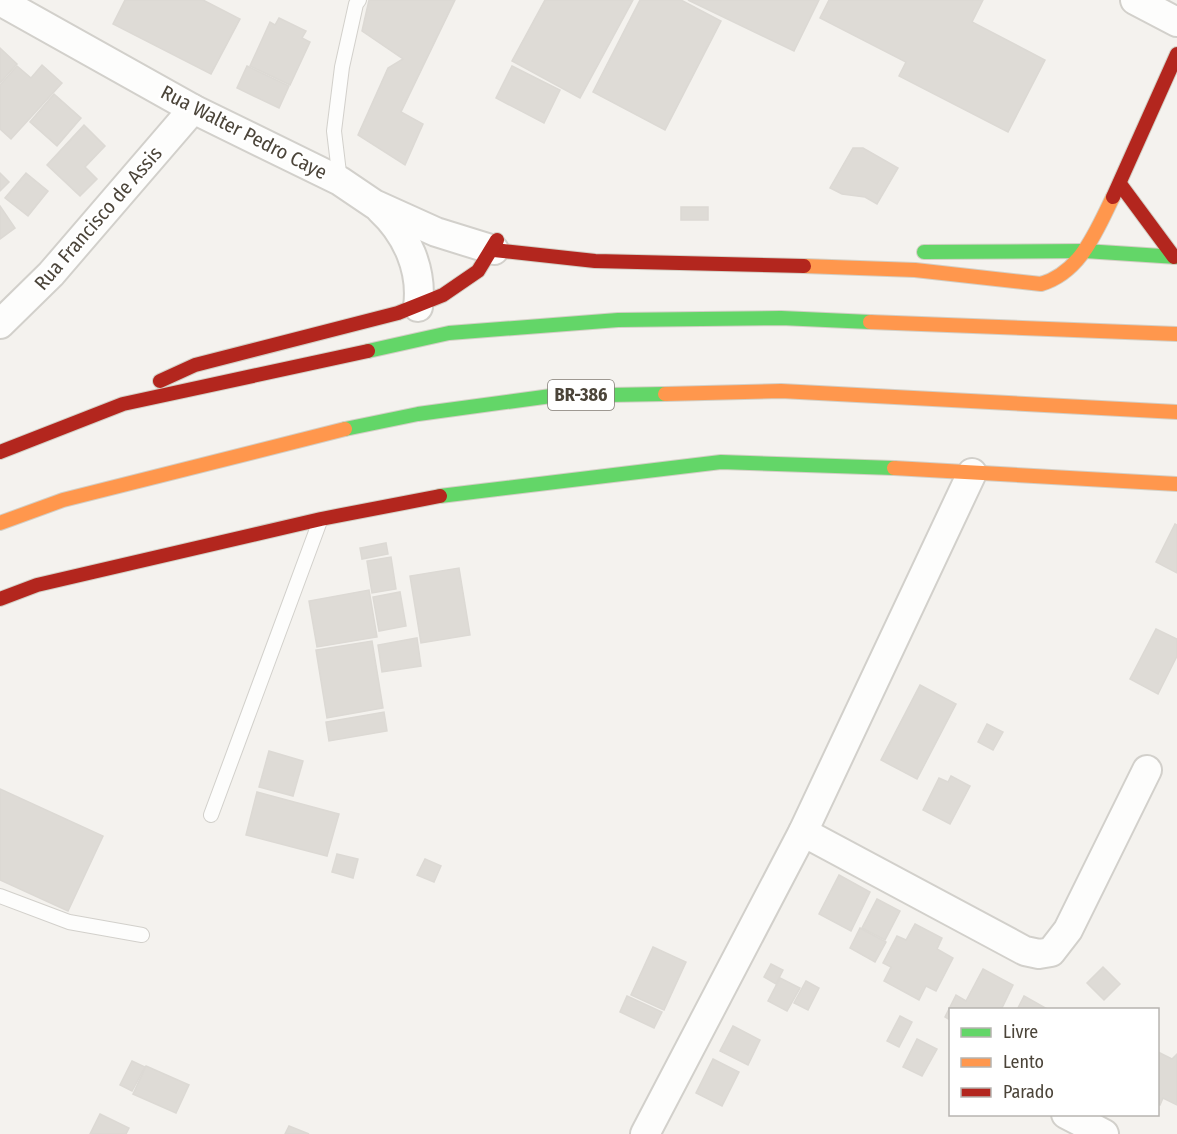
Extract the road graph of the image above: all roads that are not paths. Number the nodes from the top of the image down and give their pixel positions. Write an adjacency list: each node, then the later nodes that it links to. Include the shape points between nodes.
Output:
1 (359, 0): 7 (lane, via 342,68 334,131)
2 (1135, 0): 4 (street)
3 (0, 1): 6 (street, Rua Walter Pedro Caye)
4 (1177, 22)
5 (1177, 54): 8 (main road)
6 (193, 109): 7 (street, Rua Walter Pedro Caye); 18 (street, Rua Francisco de Assis, via 51,274)
7 (340, 181): 9 (street, Rua Walter Pedro Caye); 10 (street)
8 (1120, 184): 13 (main road); 16 (main road)
9 (374, 204): 10 (street, Rua Walter Pedro Caye, via 436,232); 17 (street, via 392,220 415,261)
10 (495, 245): 11 (main road); 13 (main road, via 556,259 933,271 1041,284 1065,272); 17 (main road, via 453,291)
11 (580, 245)
12 (741, 250): 14 (main road)
13 (1085, 251): 15 (main road); 16 (main road)
14 (847, 253)
15 (907, 253)
16 (1176, 257)
17 (418, 307): 20 (main road, via 174,372)
18 (0, 324)
19 (1177, 334): 20 (main road, via 781,318 618,320 449,333)
20 (123, 404): 22 (main road)
21 (1177, 412): 26 (main road, BR-386, via 781,390 551,396 418,414 318,435 63,500)
22 (0, 452)
23 (972, 473): 24 (main road); 25 (main road, via 721,462 446,495); 30 (street)
24 (1177, 484)
25 (321, 519): 27 (main road, via 37,585); 29 (lane)
26 (0, 523)
27 (0, 598)
28 (1147, 770): 30 (street, via 1068,930 1051,952 1025,951)
29 (211, 815)
30 (803, 832): 34 (street)
31 (0, 896): 32 (lane, via 69,922)
32 (142, 935)
33 (1070, 1116): 35 (street)
34 (645, 1134)
35 (1104, 1134)

